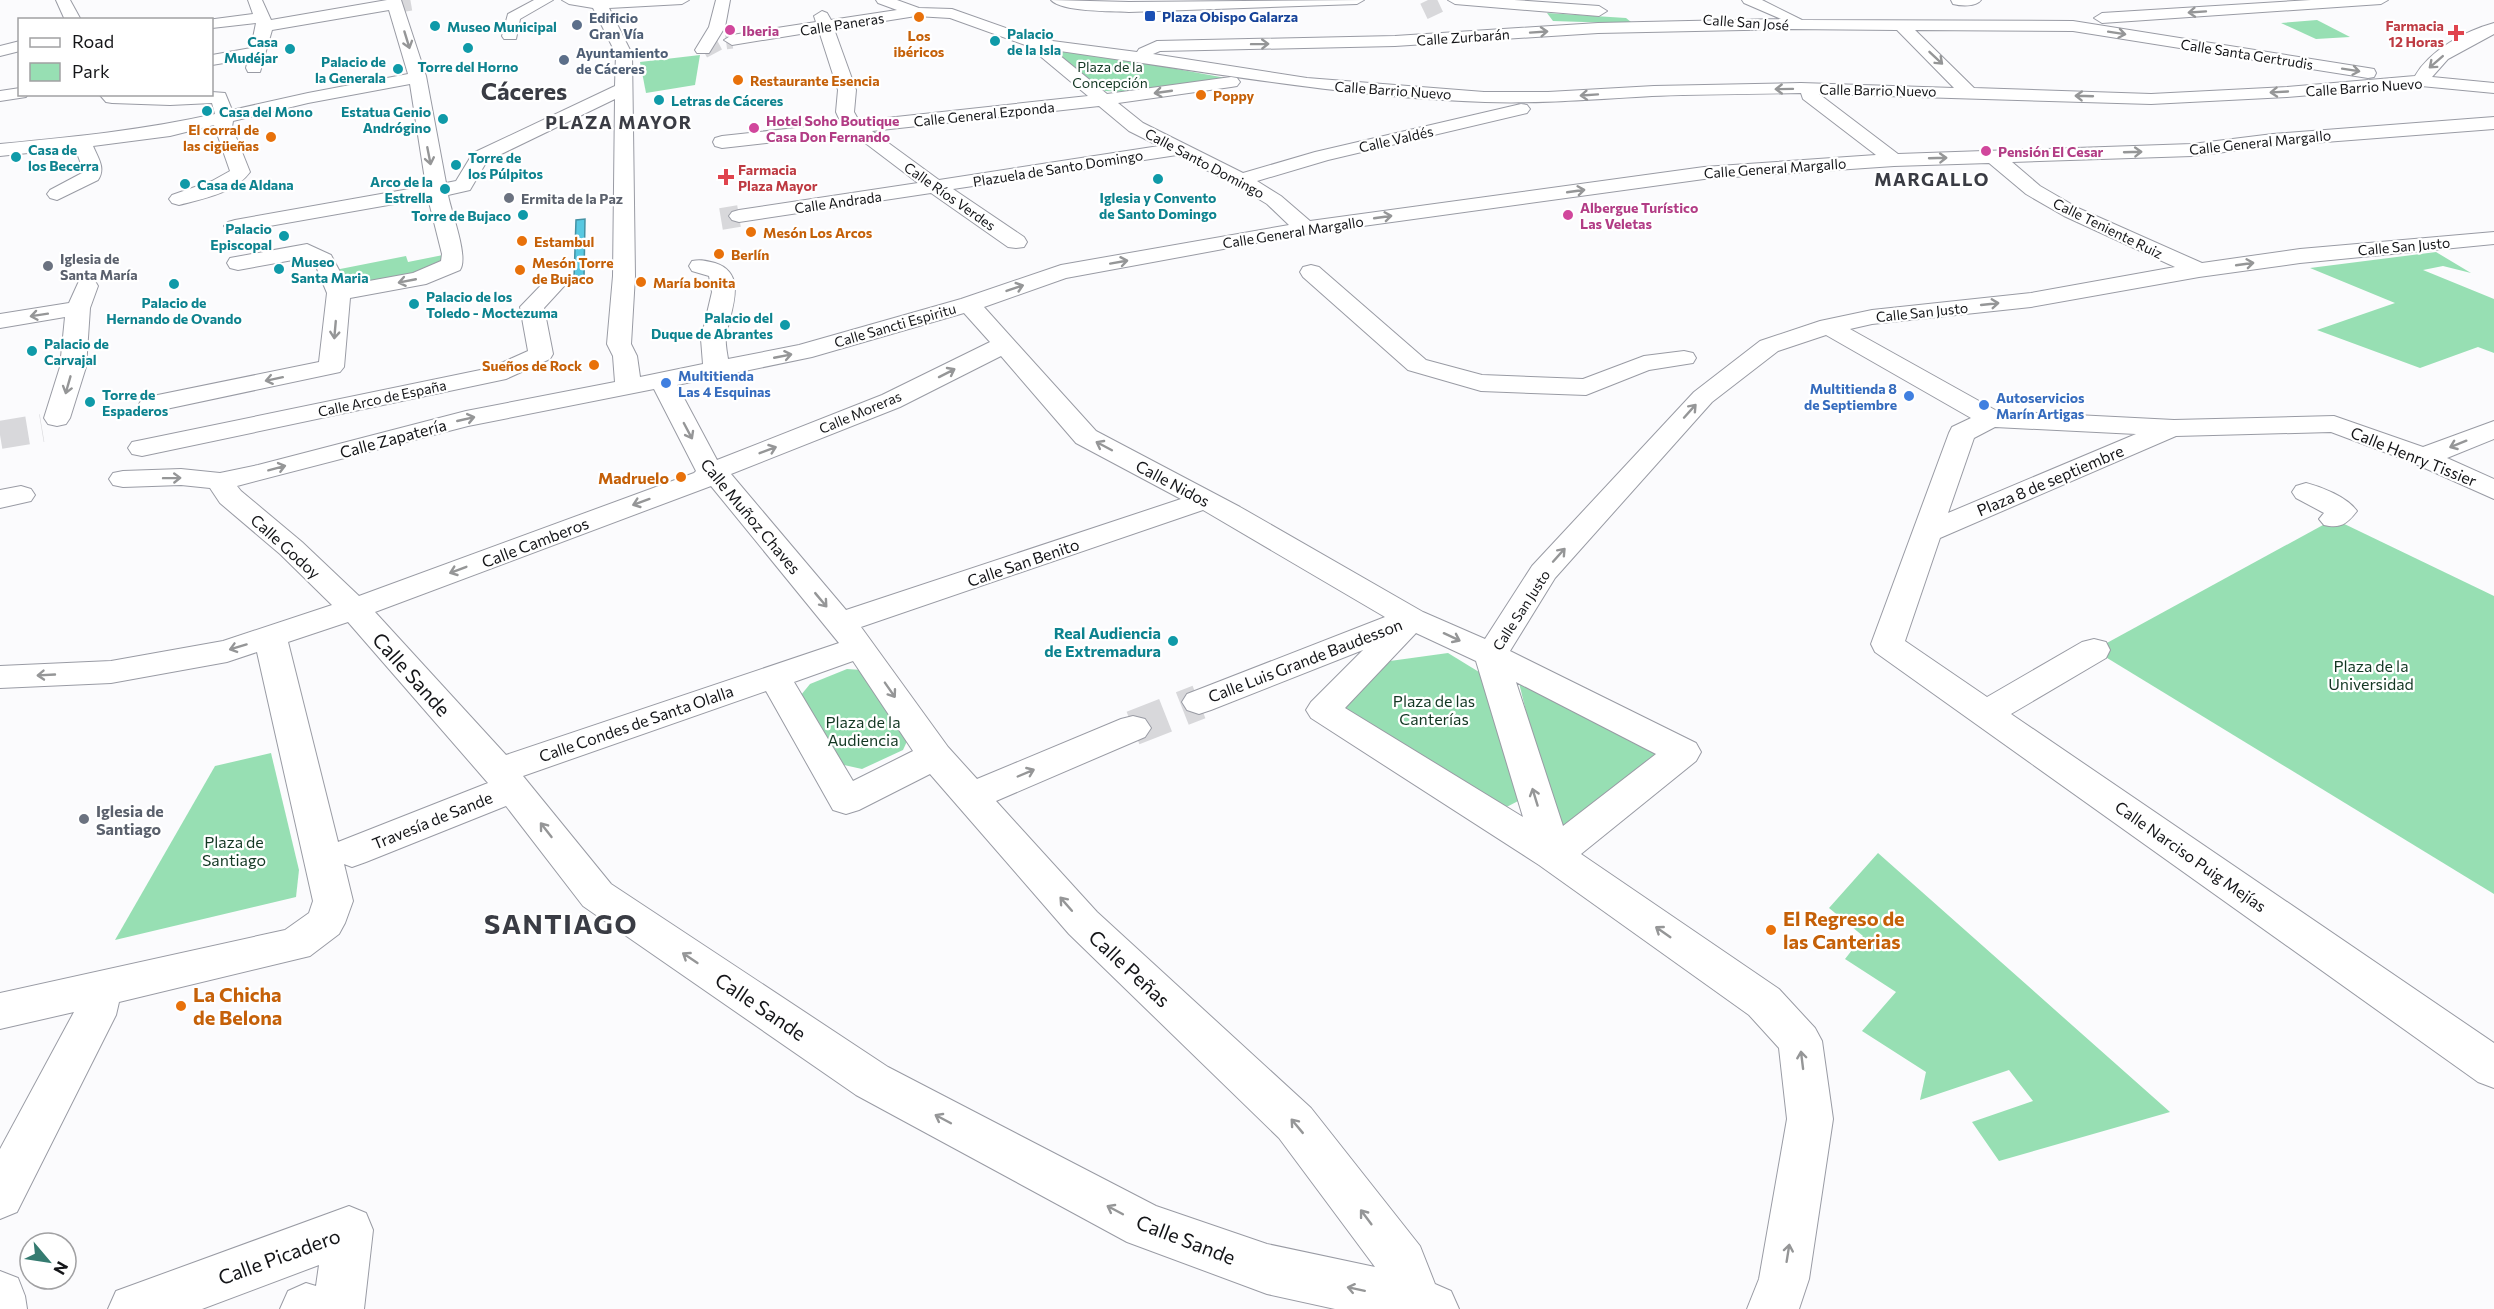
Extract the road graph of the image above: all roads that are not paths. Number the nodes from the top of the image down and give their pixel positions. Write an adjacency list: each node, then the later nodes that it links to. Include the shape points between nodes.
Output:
1 (84, 0): 15 (street)
2 (255, 0): 23 (street)
3 (569, 0): 18 (street)
4 (682, 0): 18 (street)
5 (723, 0): 35 (street, via 719,24)
6 (883, 0): 20 (street)
7 (1058, 0): 19 (street)
8 (1136, 0): 19 (street, via 1127,5)
9 (1357, 0): 19 (street, via 1169,7)
10 (1455, 0): 30 (street, Calle San José)
11 (1749, 0): 27 (street)
12 (1957, 0): 13 (street); 29 (street)
13 (1974, 0)
14 (2381, 0): 25 (street, one-way to 25)
15 (64, 1): 21 (street)
16 (394, 3): 23 (street); 38 (street, one-way to 38)
17 (540, 3): 32 (street, via 513,17)
18 (599, 4): 41 (street, via 624,54)
19 (1106, 4)
20 (917, 12): 22 (street, Calle Paneras); 34 (street, via 952,14)
21 (72, 18)
22 (824, 21): 33 (street, Calle Paneras); 53 (street, via 847,90 844,112)
23 (263, 22): 24 (street); 37 (street, via 256,60)
24 (213, 23)
25 (2070, 23): 26 (street, Calle Santa Gertrudis); 40 (street, Calle Santa Gertrudis, one-way to 40)
26 (2038, 24): 29 (street, Calle San José)
27 (1808, 25): 28 (street, Calle San José); 30 (street, Calle San José)
28 (1901, 25): 29 (street, Calle San José); 44 (street, one-way to 44)
29 (1998, 25)
30 (1783, 26): 36 (street, Calle Zurbarán, one-way to 30, via 1157,46 1395,41 1598,28)
31 (2494, 28): 40 (street, one-way to 40, via 2456,45 2424,72)
32 (510, 36)
33 (732, 40)
34 (1034, 43): 36 (street); 49 (street)
35 (703, 50)
36 (1145, 55): 39 (street)
37 (213, 60)
38 (416, 78): 52 (street); 62 (street, one-way to 62)
39 (1262, 78): 49 (street, one-way to 49); 50 (street, Calle Barrio Nuevo)
40 (2421, 81): 42 (street, Calle Barrio Nuevo); 44 (street, Calle Barrio Nuevo, one-way to 44, via 2151,99)
41 (624, 88): 62 (street, via 480,157 462,186); 83 (street, via 620,344)
42 (2494, 88)
43 (18, 93): 47 (street)
44 (1969, 93): 50 (street, Calle Barrio Nuevo, one-way to 50, via 1801,88 1654,91)
45 (1809, 95): 59 (street)
46 (2453, 95): 51 (street)
47 (0, 96)
48 (110, 96): 52 (street, via 171,100 219,97)
49 (1103, 100): 53 (street, Calle General Ezponda); 56 (street, Calle Santo Domingo, via 1137,127)
50 (1547, 100): 60 (street, Calle Valdés)
51 (2486, 111): 58 (street, Calle General Margallo, one-way to 51, via 2192,150)
52 (225, 117): 55 (street); 64 (street, via 223,127 240,172 221,184)
53 (855, 128): 54 (street, Calle General Ezponda); 61 (street, Calle Ríos Verdes)
54 (722, 142)
55 (82, 143): 57 (street); 63 (street, via 93,169 91,176)
56 (1179, 148): 60 (street, Calle Santo Domingo); 61 (street, Plazuela de Santo Domingo)
57 (0, 150)
58 (1993, 156): 59 (street, Calle General Margallo, one-way to 58); 71 (street, Calle Teniente Ruiz, via 2033,190 2071,212)
59 (1894, 160): 67 (street, Calle General Margallo, one-way to 59, via 1704,173)
60 (1241, 180): 67 (street, Calle Santo Domingo, via 1274,200)
61 (936, 187): 65 (street, Calle Andrada); 72 (street, Calle Ríos Verdes)
62 (437, 191): 66 (street); 75 (street, one-way to 75, via 453,254 452,265 418,279)
63 (57, 194)
64 (179, 199)
65 (739, 216)
66 (236, 226)
67 (1305, 228): 72 (street, Calle General Margallo, one-way to 67)
68 (2494, 238): 71 (street, Calle San Justo, one-way to 68, via 2300,256)
69 (238, 263): 75 (street, via 307,251 323,260)
70 (700, 266): 81 (street, via 719,272 724,292 713,339)
71 (2199, 270): 78 (street, Calle San Justo, one-way to 71, via 1872,317 2031,300)
72 (1061, 272): 76 (street, Calle Sancti Espiritu, one-way to 72)
73 (1311, 272): 80 (street, via 1417,365 1481,383 1586,387 1644,363)
74 (555, 284): 90 (street, Calle Arco de España, via 532,307 541,354 497,374)
75 (339, 293): 84 (street, one-way to 84, via 331,367)
76 (969, 304): 79 (street, Calle Nidos); 81 (street, Calle Sancti Espiritu, one-way to 76, via 803,352)
77 (0, 321): 85 (street, via 82,298 73,367)
78 (1828, 326): 86 (street, Plaza 8 de septiembre); 106 (street, Calle San Justo, one-way to 78, via 1543,573 1703,397 1769,346)
79 (1003, 345): 92 (street, Calle Moreras, one-way to 79, via 891,401); 97 (street, Calle Nidos, one-way to 79, via 1086,436)
80 (1684, 358)
81 (721, 367): 82 (street, Calle Sancti Espiritu)
82 (661, 379): 83 (street, Calle Zapatería); 92 (street, Calle Muñoz Chaves, one-way to 92, via 706,465)
83 (628, 386): 94 (street, Calle Zapatería, one-way to 83, via 466,419)
84 (152, 404)
85 (57, 418)
86 (1991, 419): 88 (street, Plaza 8 de septiembre); 99 (street, Plaza 8 de septiembre, via 1962,433)
87 (2334, 424): 88 (street, Plaza 8 de septiembre); 91 (street, Calle Henry Tissier)
88 (2174, 428): 99 (street, Plaza 8 de septiembre)
89 (2494, 429): 91 (street, one-way to 91)
90 (142, 448)
91 (2421, 456): 95 (street, Calle Henry Tissier)
92 (714, 471): 100 (street, Calle Camberos, one-way to 100, via 704,479); 102 (street, Calle Muñoz Chaves, one-way to 102)
93 (123, 479): 94 (street, Calle Zapatería, one-way to 94, via 181,477)
94 (220, 481): 100 (street, Calle Godoy, via 231,497)
95 (2494, 490)
96 (2306, 492): 98 (street, via 2342,511)
97 (1218, 507): 101 (street, Calle Nidos); 102 (street, Calle San Benito)
98 (2334, 519)
99 (1926, 533): 104 (street, Plaza 8 de septiembre)
100 (354, 609): 103 (street); 113 (street, Calle Sande)
101 (1412, 619): 106 (street, one-way to 106); 109 (street, Calle Luis Grande Baudesson); 116 (street, via 1323,710)
102 (852, 637): 107 (street); 112 (street, Calle Muñoz Chaves, one-way to 112)
103 (270, 638): 108 (street, one-way to 108, via 227,651 111,672); 117 (street, via 333,901 324,923 296,944)
104 (1887, 644): 110 (street, Calle Narciso Puig Mejías)
105 (2094, 650): 110 (street)
106 (1491, 656): 116 (street, one-way to 106); 116 (street, via 1683,752)
107 (774, 676): 112 (street, via 846,800); 113 (street, Calle Condes de Santa Olalla)
108 (0, 677)
109 (1199, 702)
110 (1986, 713): 119 (street, Calle Narciso Puig Mejías)
111 (1133, 728): 114 (street, one-way to 111)
112 (935, 756): 114 (street, Calle Peñas)
113 (506, 780): 115 (street, Travesía de Sande); 122 (street, Calle Sande, one-way to 113, via 1267,1269 1144,1225 872,1081 597,895)
114 (972, 796): 122 (street, Calle Peñas, one-way to 114, via 1402,1263 1295,1123 1083,923)
115 (352, 852)
116 (1553, 855): 126 (street, one-way to 116, via 1784,1280 1810,1119 1800,1041 1764,1002)
117 (100, 990): 118 (street); 120 (street, via 95,1015)
118 (0, 1011)
119 (2494, 1068)
120 (0, 1196)
121 (0, 1296): 123 (street)
122 (1425, 1306)
123 (1, 1309)
124 (134, 1309): 125 (street, Calle Picadero, via 350,1230)
125 (338, 1309)
126 (1773, 1309)

